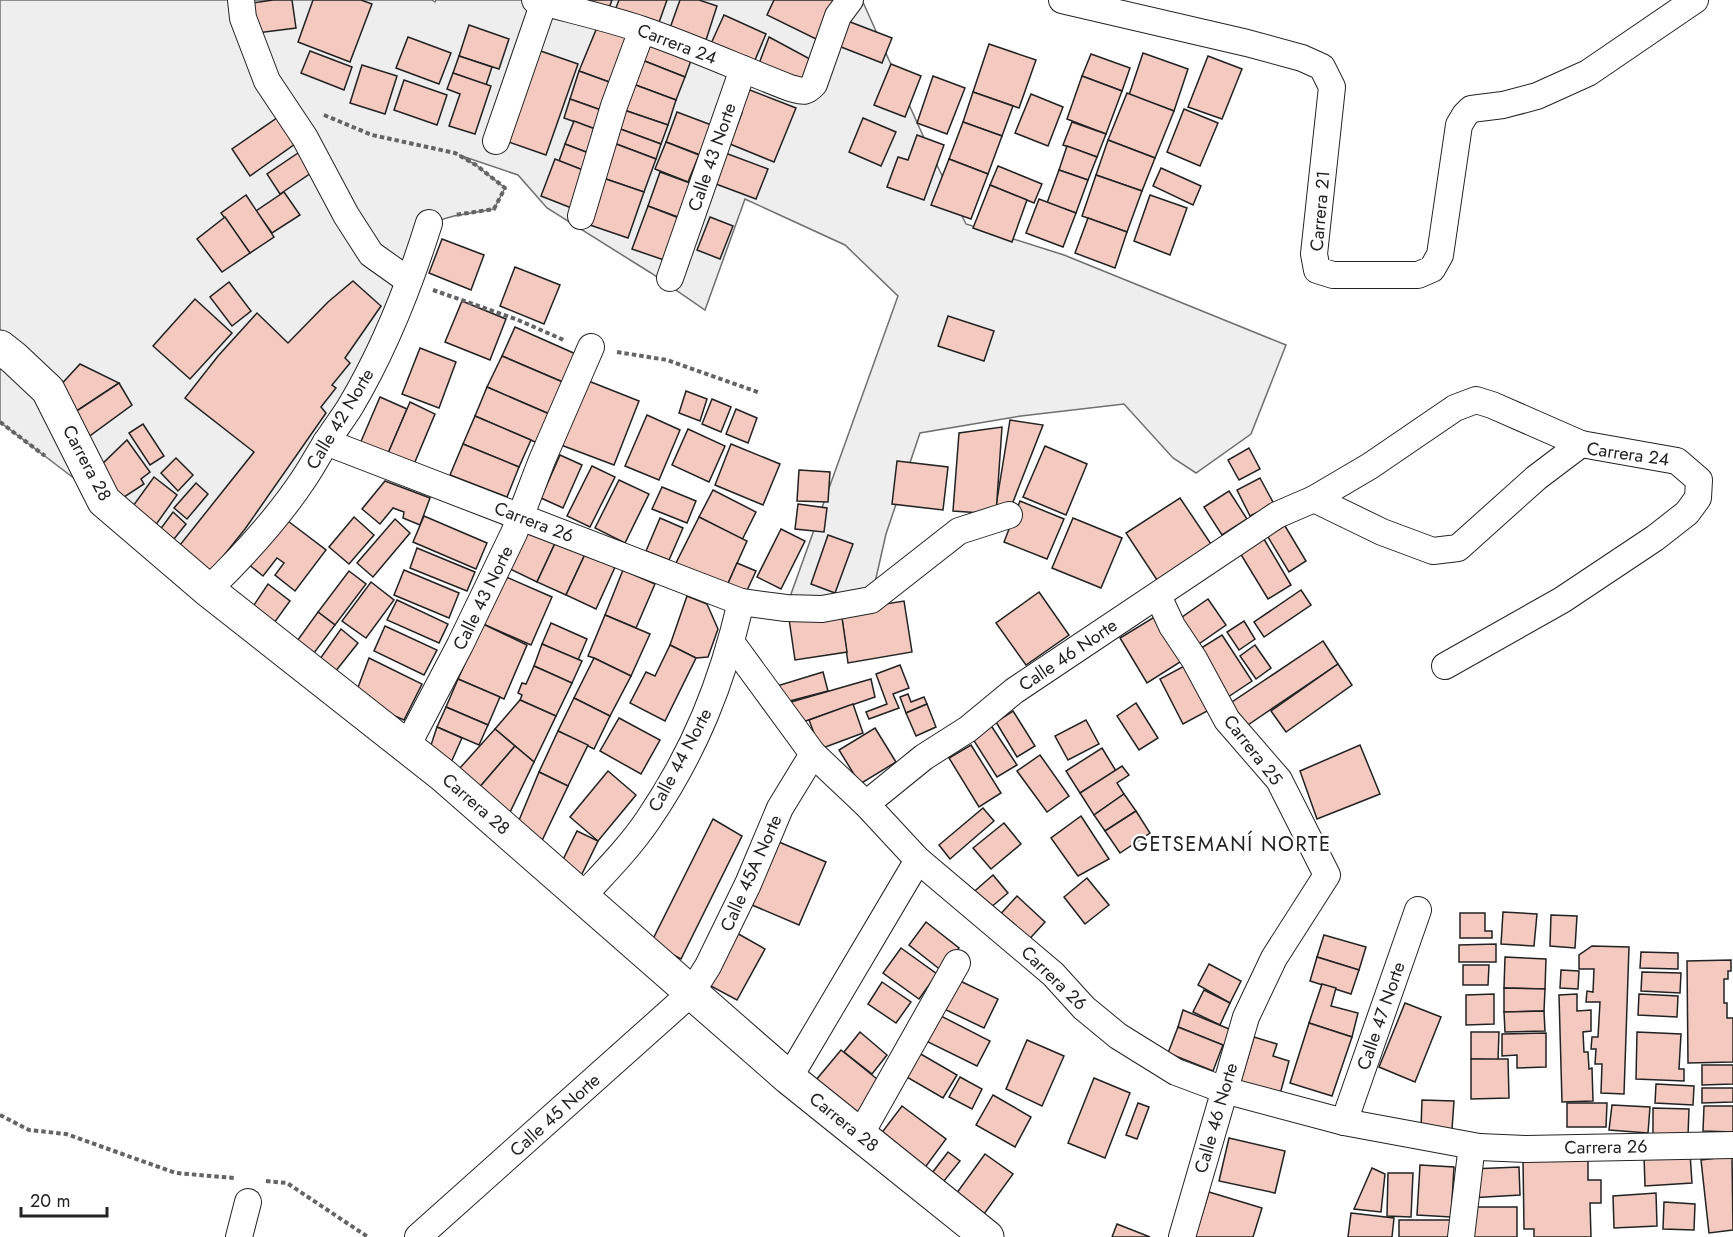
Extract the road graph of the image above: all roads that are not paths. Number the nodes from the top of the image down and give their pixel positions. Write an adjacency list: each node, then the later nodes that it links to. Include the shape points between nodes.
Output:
1 (241, 0): 12 (street, via 243,18 267,81 305,138 346,215 370,254)
2 (850, 0): 7 (street, Carrera 24, via 838,16 809,90 803,92)
3 (1062, 0): 4 (street, Carrera 21, via 1247,43 1322,67 1332,87 1314,254 1317,270 1333,275 1419,275 1432,269 1440,255 1459,125 1465,114 1471,109 1537,96 1588,73)
4 (1695, 0)
5 (540, 1): 6 (street, Carrera 24); 8 (street)
6 (642, 30): 7 (street, Carrera 24); 9 (street)
7 (742, 69): 11 (street, Calle 43 Norte)
8 (496, 141)
9 (581, 216)
10 (429, 223): 12 (street, Calle 42 Norte)
11 (670, 278)
12 (410, 281): 15 (street, Calle 42 Norte, via 375,361)
13 (0, 347): 20 (street, Carrera 28, via 48,390 104,501)
14 (591, 347): 19 (street, Calle 43 Norte)
15 (326, 442): 19 (street, Carrera 26); 20 (street, Calle 42 Norte, via 277,514)
16 (1581, 444): 17 (street, via 1476,400 1455,408); 17 (street, Carrera 24, via 1536,478 1458,548 1433,551 1382,532); 24 (street, Carrera 24, via 1677,460 1699,480 1698,498 1687,513 1655,538 1562,600)
17 (1314, 499): 21 (street, Calle 46 Norte, via 1277,515)
18 (1009, 514): 22 (street, via 959,531 871,600 822,609 786,609)
19 (520, 517): 22 (street, Carrera 26); 25 (street, Calle 43 Norte)
20 (208, 590): 25 (street, Carrera 28)
21 (1158, 596): 27 (street, Calle 46 Norte, via 1014,691); 29 (street, Carrera 25, via 1227,720 1279,780)
22 (741, 602): 23 (street, Calle 44 Norte)
23 (731, 642): 26 (street, Carrera 26); 30 (street, Calle 44 Norte, via 701,727 674,780 647,822)
24 (1445, 666)
25 (407, 746): 30 (street, Carrera 28)
26 (813, 754): 27 (street, Carrera 26); 33 (street, Calle 45A Norte, via 780,808 748,884)
27 (866, 804): 28 (street, Carrera 26)
28 (918, 860): 34 (street); 35 (street, Carrera 26, via 1053,974 1084,1008 1118,1036 1176,1072)
29 (1327, 875): 35 (street, Calle 46 Norte, via 1274,958 1246,1017)
30 (582, 897): 33 (street, Carrera 28)
31 (1418, 910): 36 (street, Calle 47 Norte)
32 (957, 963): 37 (street)
33 (691, 993): 34 (street, Carrera 28); 42 (street, Calle 45 Norte)
34 (789, 1078): 37 (street, Carrera 28)
35 (1224, 1090): 36 (street, Carrera 26); 44 (street, Calle 46 Norte)
36 (1344, 1122): 39 (street, Carrera 26)
37 (860, 1135): 43 (street, Carrera 28)
38 (1733, 1145): 39 (street, Carrera 26, via 1526,1149)
39 (1474, 1155): 45 (street)
40 (245, 1191): 41 (street)
41 (239, 1237)
42 (418, 1237)
43 (987, 1237)
44 (1182, 1237)
45 (1461, 1237)

